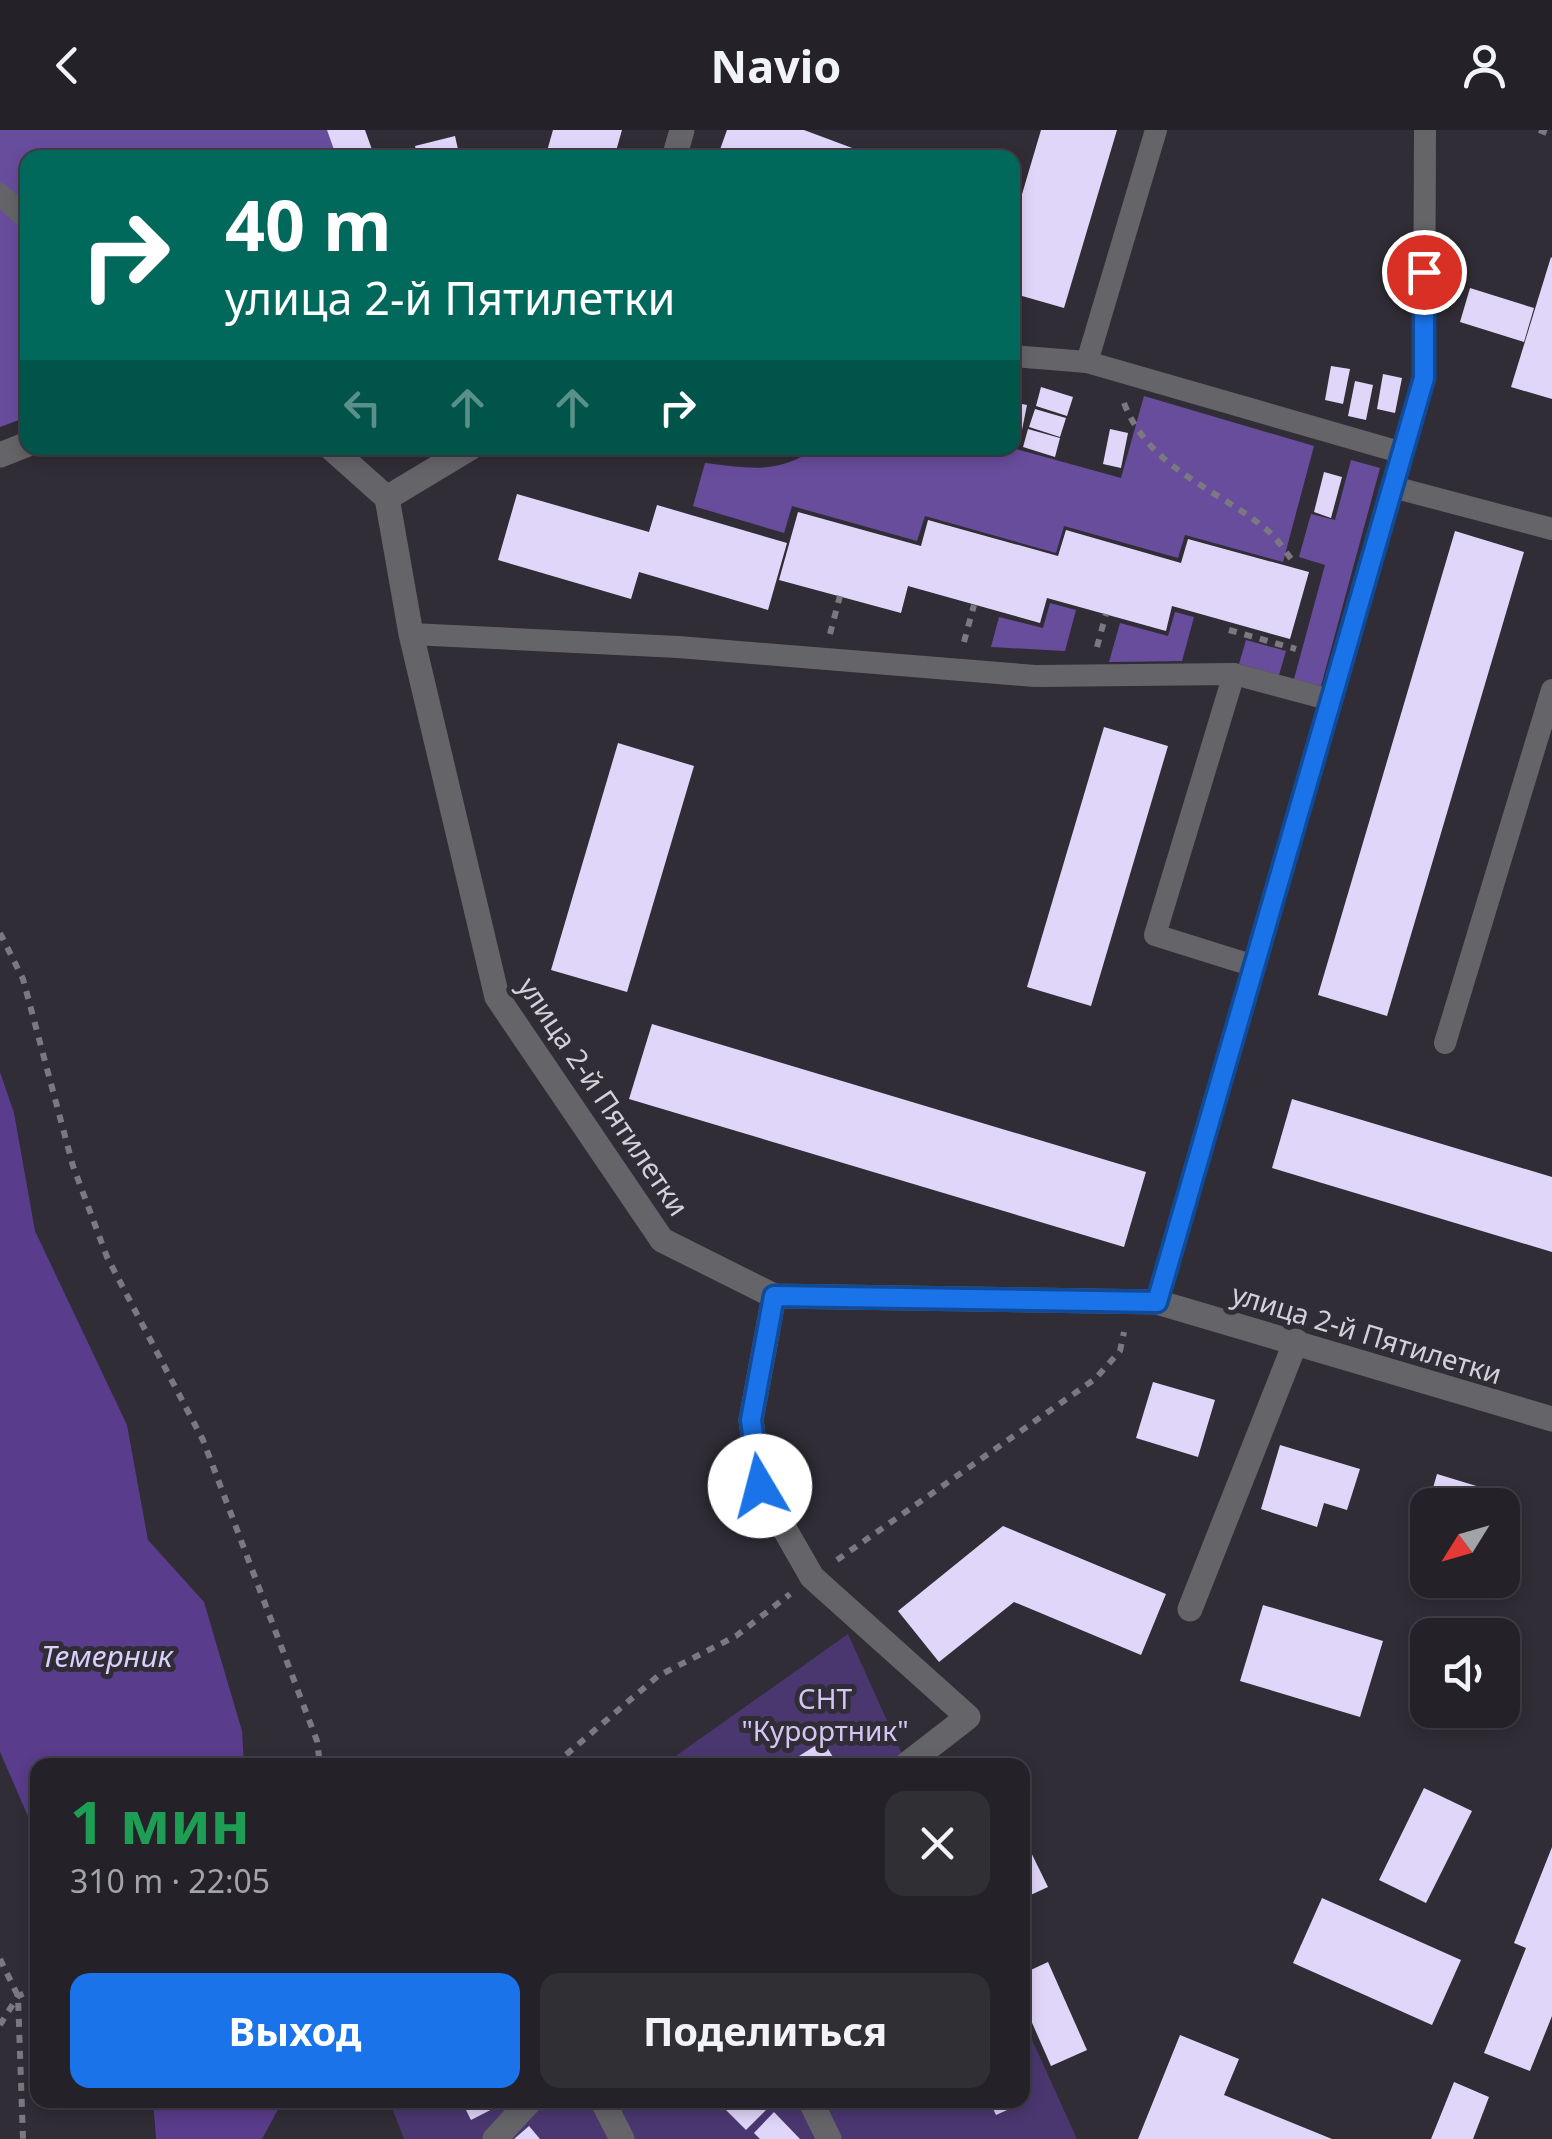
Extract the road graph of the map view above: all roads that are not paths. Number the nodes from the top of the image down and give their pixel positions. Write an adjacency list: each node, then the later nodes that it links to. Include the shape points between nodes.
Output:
1 (1156, 130): 6 (lane)
2 (1425, 130): 7 (lane, via 1424,378)
3 (0, 194): 4 (lane)
4 (20, 213)
5 (1020, 357): 6 (lane)
6 (1087, 362): 7 (lane)
7 (1402, 453): 10 (lane)
8 (339, 455): 11 (street)
9 (458, 455): 11 (street)
10 (1393, 487): 12 (lane); 16 (lane)
11 (387, 498): 13 (street, улица 2-й Пятилетки)
12 (1552, 529)
13 (411, 634): 14 (lane, via 1035,676); 19 (street, улица 2-й Пятилетки, via 497,997 662,1240)
14 (1234, 674): 16 (lane); 17 (lane, via 1155,935)
15 (1552, 690): 18 (lane)
16 (1331, 700): 17 (lane)
17 (1254, 966): 20 (lane)
18 (1444, 1043)
19 (774, 1296): 20 (street, улица 2-й Пятилетки); 24 (street, via 751,1420 760,1486 812,1577 968,1717)
20 (1157, 1302): 21 (street, улица 2-й Пятилетки)
21 (1296, 1342): 22 (street, улица 2-й Пятилетки); 23 (street)
22 (1552, 1419)
23 (1190, 1608)
24 (915, 1758)
25 (523, 2108): 28 (street)
26 (606, 2108): 29 (street)
27 (814, 2108): 30 (street)
28 (494, 2139)
29 (622, 2139)
30 (828, 2139)

